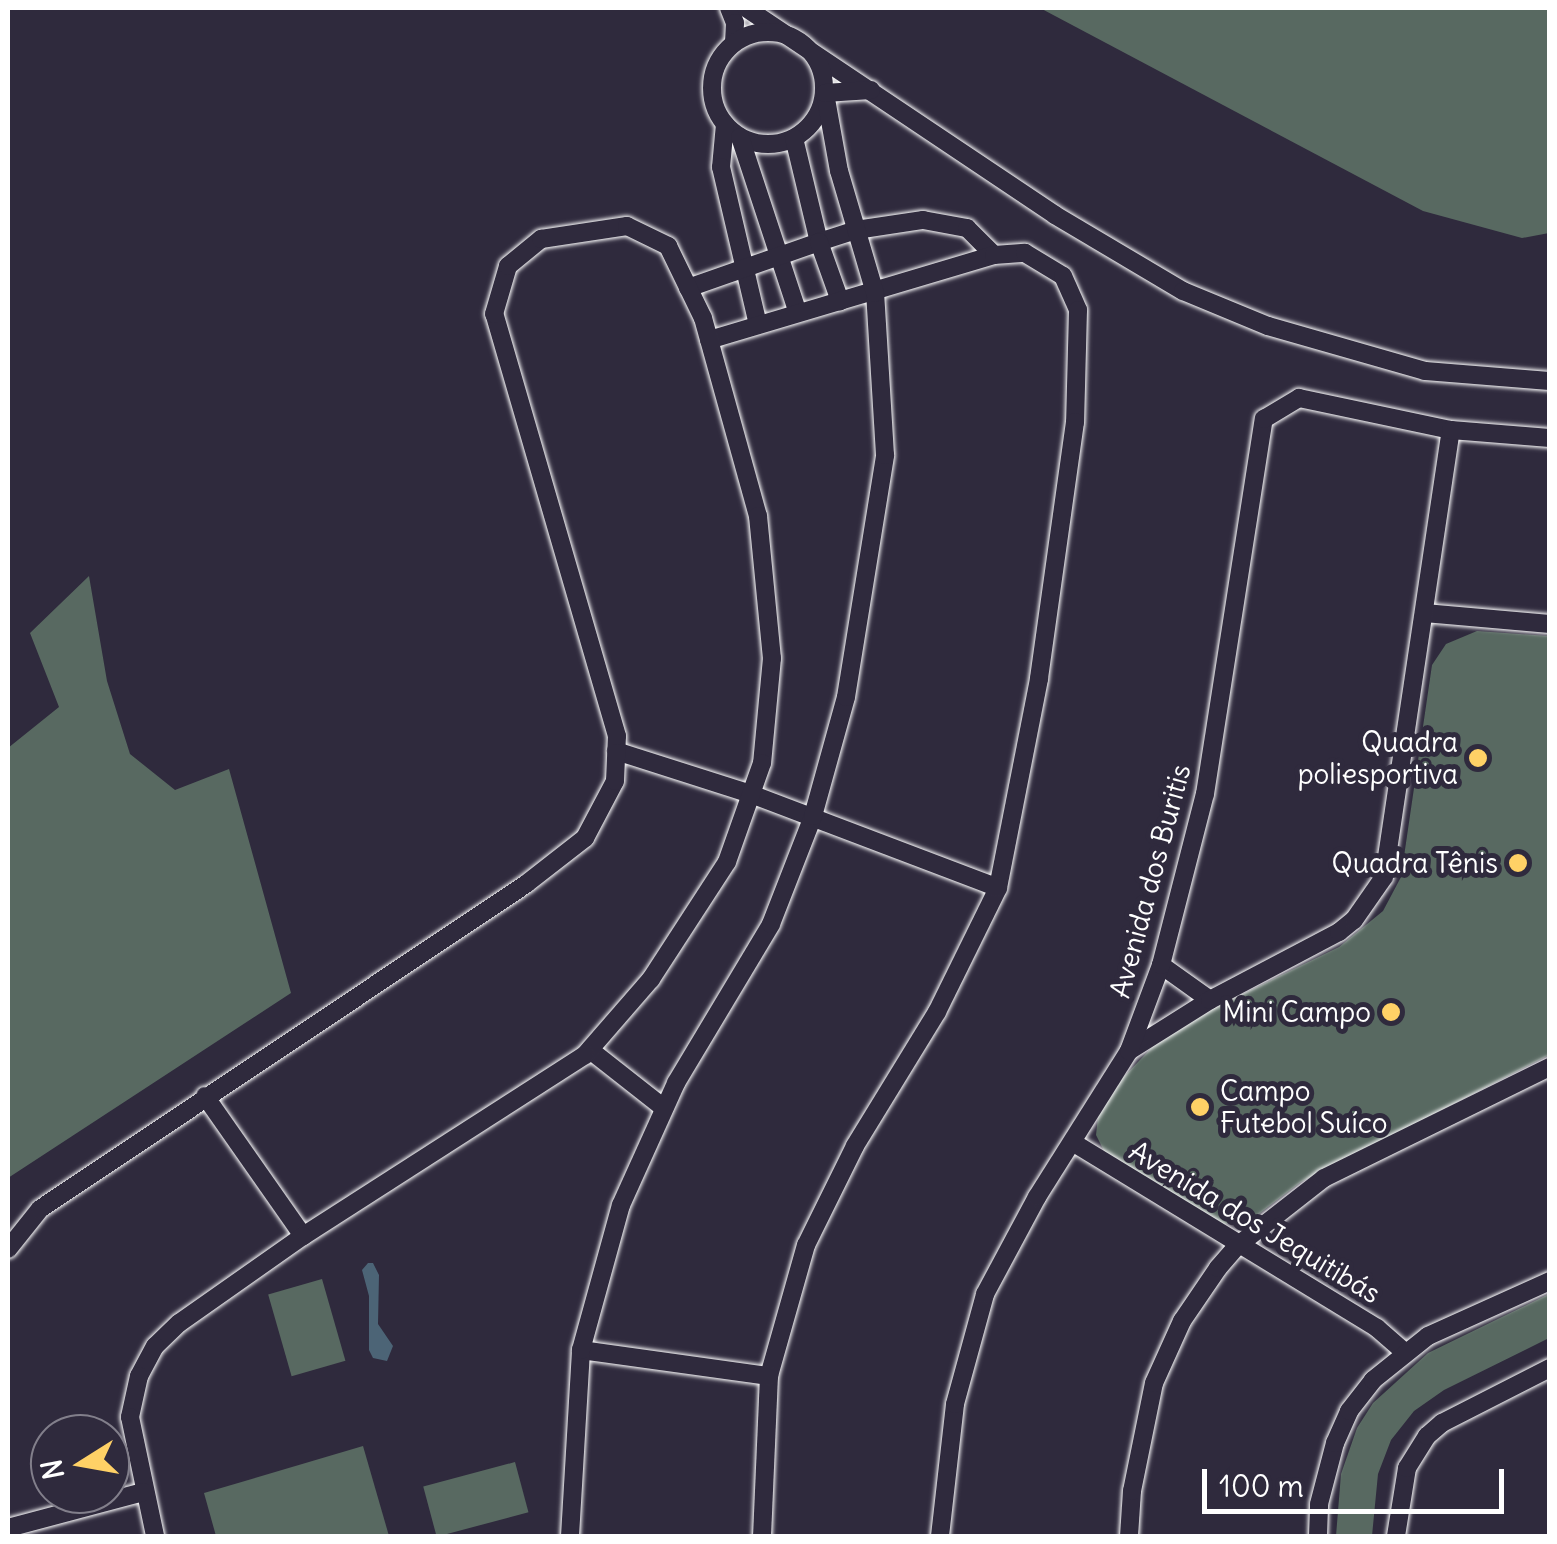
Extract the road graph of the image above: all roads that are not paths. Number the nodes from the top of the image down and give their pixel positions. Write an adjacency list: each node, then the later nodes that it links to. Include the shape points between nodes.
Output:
1 (729, 8): 4 (street)
2 (746, 8): 3 (street)
3 (802, 42): 4 (street, via 768,31); 5 (street); 6 (street, via 815,56)
4 (734, 43): 7 (street, via 722,56 712,90)
5 (871, 90): 6 (street); 20 (street, via 1055,215 1183,290 1268,326 1425,372)
6 (825, 92): 8 (street, via 810,127); 9 (street)
7 (732, 130): 8 (street, via 758,144); 11 (street); 13 (street, via 721,167)
8 (794, 138): 10 (street)
9 (856, 230): 10 (street); 12 (street, via 923,220 967,228); 15 (street)
10 (819, 242): 11 (street); 16 (street)
11 (778, 254): 13 (street); 17 (street)
12 (994, 256): 15 (street); 28 (street, via 1025,253 1063,276 1078,310 1075,422 1040,680)
13 (745, 266): 14 (street); 18 (street)
14 (688, 288): 19 (street); 25 (street, via 668,246 627,226 580,232 541,239 508,266 494,314 617,736)
15 (874, 293): 16 (street); 27 (street, via 885,455 846,696)
16 (840, 302): 17 (street)
17 (798, 312): 18 (street)
18 (758, 325): 19 (street)
19 (709, 340): 26 (street, via 758,516 770,640 762,763)
20 (1550, 382)
21 (1451, 430): 22 (street); 23 (street); 29 (street, Avenida dos Buritis, via 1299,398 1264,419 1214,745)
22 (1550, 438)
23 (1425, 614): 24 (street); 30 (street, via 1391,839 1374,895 1338,932)
24 (1550, 624)
25 (616, 752): 26 (street); 34 (street, via 615,781 585,838)
26 (751, 794): 27 (street); 31 (street, via 726,862 651,979)
27 (813, 816): 28 (street); 35 (street, via 771,924)
28 (998, 888): 44 (street, via 806,1245)
29 (1161, 965): 30 (street); 32 (street, Avenida dos Buritis)
30 (1210, 1000): 32 (street)
31 (590, 1050): 35 (street); 37 (street)
32 (1129, 1051): 36 (street, Avenida dos Buritis)
33 (1550, 1066): 38 (street, via 1324,1178)
34 (205, 1096): 37 (street); 39 (street, via 40,1209)
35 (664, 1108): 41 (street, via 621,1205)
36 (1074, 1143): 38 (street, Avenida dos Jequitibás); 50 (street, Avenida dos Buritis, via 985,1294 955,1404)
37 (303, 1236): 45 (street, via 155,1346 130,1416)
38 (1237, 1246): 42 (street, Avenida dos Jequitibás, via 1377,1328); 51 (street, via 1182,1321 1154,1383)
39 (8, 1250)
40 (1550, 1281): 42 (street)
41 (580, 1350): 44 (street); 48 (street)
42 (1405, 1352): 52 (street, via 1349,1411 1319,1504)
43 (1550, 1368): 53 (street, via 1442,1423 1416,1449 1406,1468)
44 (768, 1376): 49 (street)
45 (143, 1492): 46 (street); 47 (street)
46 (8, 1528)
47 (155, 1536)
48 (570, 1536)
49 (762, 1536)
50 (940, 1536)
51 (1129, 1536)
52 (1318, 1536)
53 (1396, 1536)

